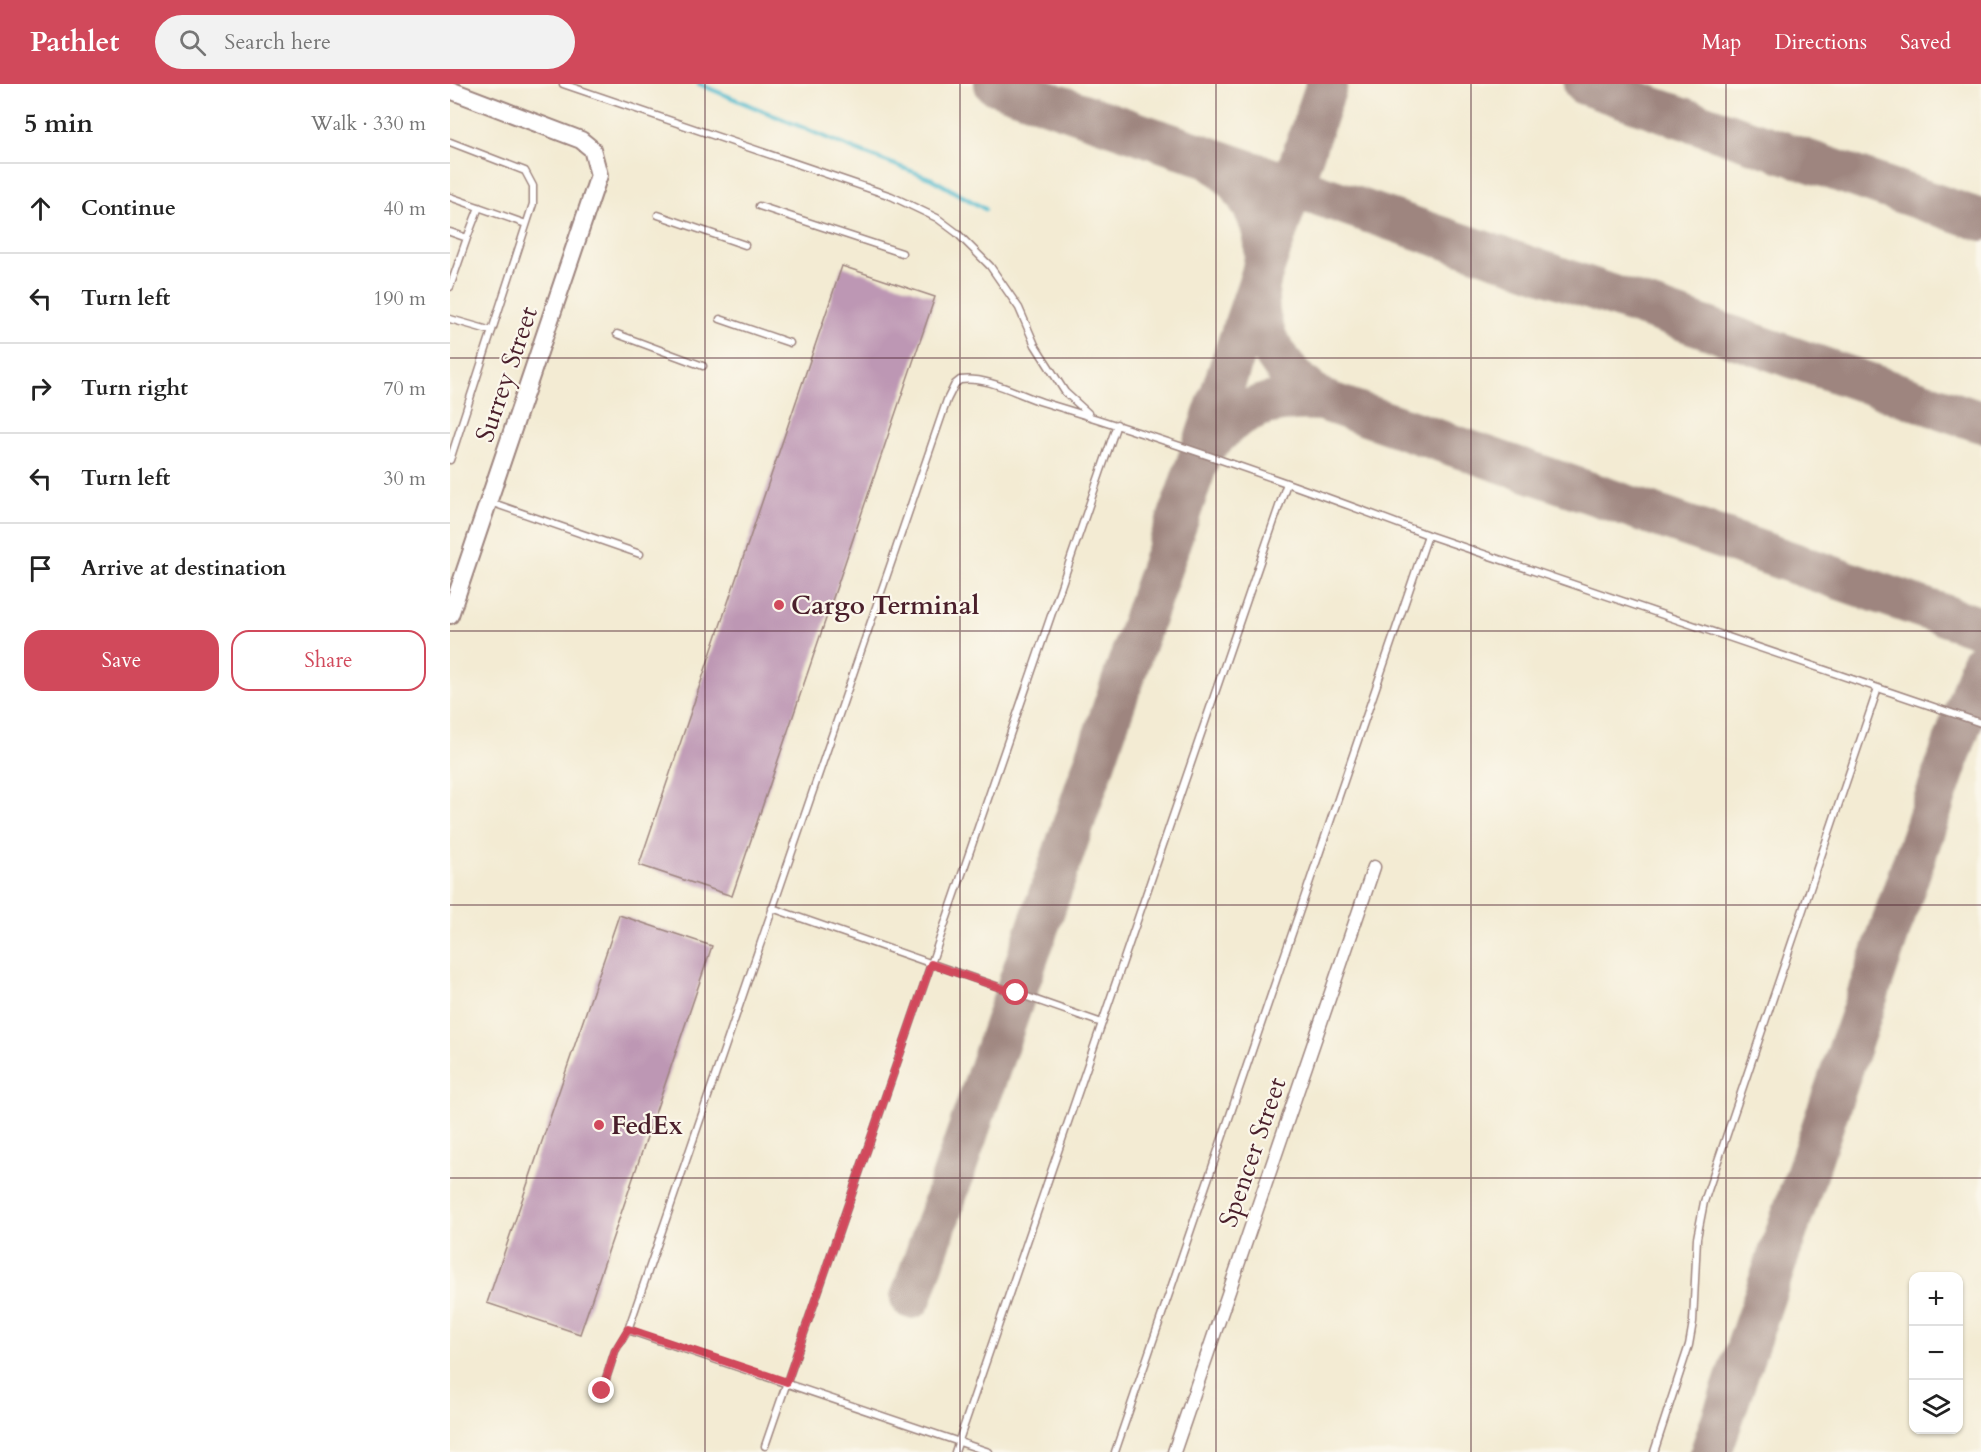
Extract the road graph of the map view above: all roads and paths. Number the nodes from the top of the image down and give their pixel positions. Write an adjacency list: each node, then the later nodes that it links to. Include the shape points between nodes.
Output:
1 (563, 84): 20 (lane, via 891,196 937,218 990,266 1019,308 1035,345 1065,392)
2 (450, 90): 24 (street, Surrey Street, via 568,134 592,148 599,175)
3 (450, 142): 8 (lane, via 525,171 533,186 533,204)
4 (450, 197): 6 (lane)
5 (759, 206): 12 (lane)
6 (478, 207): 8 (lane); 10 (lane)
7 (658, 215): 11 (lane)
8 (526, 224): 16 (lane)
9 (450, 232): 10 (lane)
10 (467, 238): 13 (lane)
11 (745, 245)
12 (902, 253)
13 (450, 287)
14 (450, 319): 16 (lane)
15 (720, 319): 18 (lane)
16 (492, 331): 22 (lane)
17 (617, 334): 19 (lane)
18 (790, 343)
19 (703, 366)
20 (1088, 414): 21 (lane); 31 (lane, via 984,382 969,379 955,384)
21 (1117, 424): 23 (lane); 32 (lane)
22 (450, 460)
23 (1287, 483): 25 (lane); 33 (lane)
24 (489, 502): 26 (lane); 27 (street, Surrey Street)
25 (1428, 535): 28 (lane); 41 (lane)
26 (640, 554)
27 (450, 615)
28 (1878, 688): 29 (lane); 43 (lane, via 1704,1202 1697,1238 1689,1345)
29 (1981, 723)
30 (1374, 867): 42 (street, Spencer Street)
31 (772, 908): 32 (lane); 34 (lane)
32 (931, 964): 33 (lane); 35 (lane)
33 (1102, 1023): 37 (lane)
34 (628, 1329): 35 (lane); 36 (lane, via 615,1351)
35 (787, 1382): 37 (lane); 38 (lane)
36 (602, 1391)
37 (958, 1441): 39 (lane); 40 (lane)
38 (765, 1446)
39 (955, 1452)
40 (989, 1452)
41 (1115, 1452)
42 (1174, 1452)
43 (1654, 1452)

